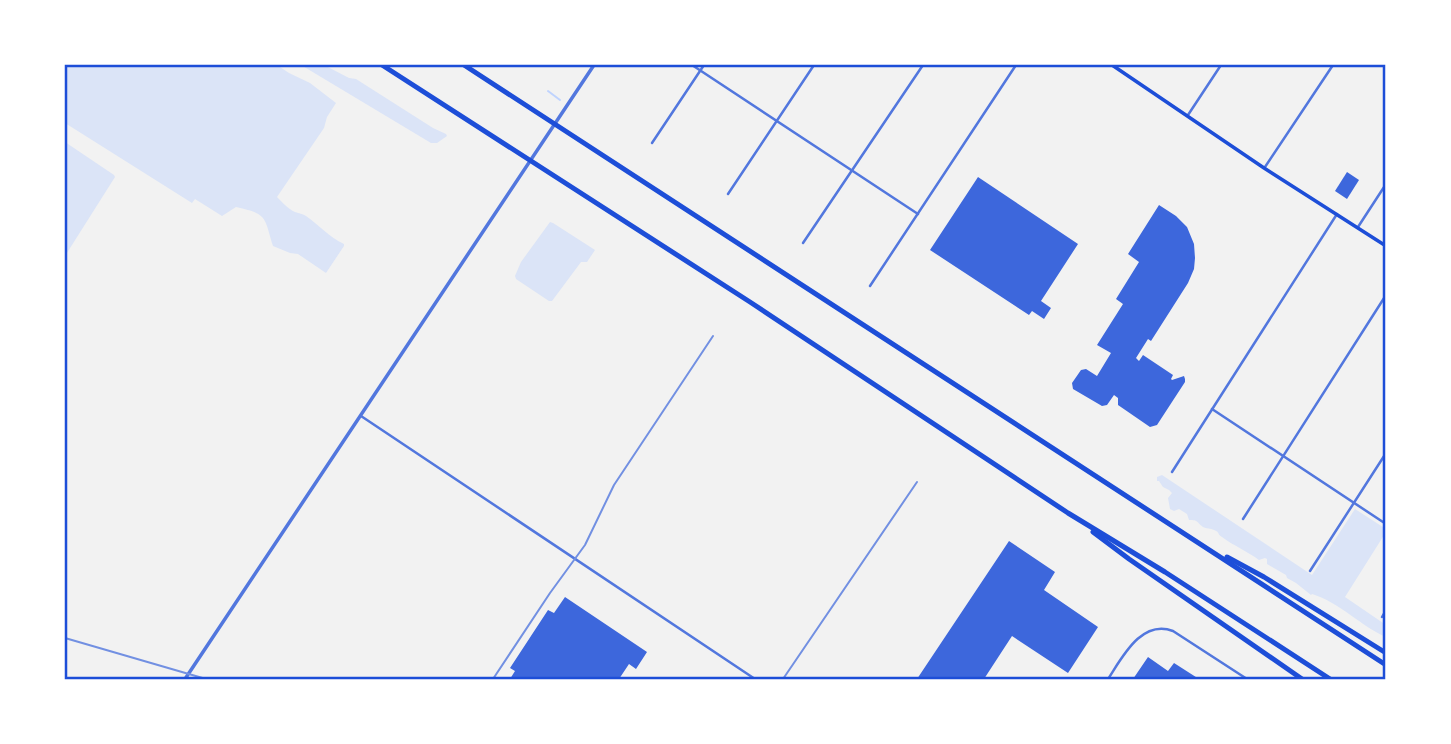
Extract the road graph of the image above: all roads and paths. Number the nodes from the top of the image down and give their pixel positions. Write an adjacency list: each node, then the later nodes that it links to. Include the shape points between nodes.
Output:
1 (382, 65): 33 (highway)
2 (464, 65): 36 (highway)
3 (594, 65): 28 (street)
4 (692, 65): 12 (street)
5 (704, 65): 12 (street)
6 (814, 65): 14 (street)
7 (923, 65): 17 (street)
8 (1016, 65): 20 (street)
9 (1221, 65): 13 (street)
10 (1333, 65): 16 (street)
11 (1115, 66): 13 (main road)
12 (700, 70): 14 (street); 15 (street)
13 (1188, 115): 16 (main road)
14 (776, 121): 17 (street); 19 (street)
15 (652, 143)
16 (1264, 167): 21 (main road)
17 (852, 170): 20 (street); 23 (street)
18 (1386, 184): 22 (street)
19 (727, 194)
20 (918, 214): 25 (street)
21 (1337, 214): 22 (main road); 27 (street)
22 (1358, 227): 24 (main road)
23 (803, 243)
24 (1386, 246)
25 (870, 286)
26 (1386, 295): 30 (street)
27 (1212, 409): 30 (street); 31 (street)
28 (361, 416): 43 (street); 44 (street)
29 (1386, 453): 32 (street)
30 (1283, 456): 32 (street); 34 (street)
31 (1171, 472)
32 (1354, 503): 35 (street); 37 (street)
33 (1068, 513): 42 (highway); 47 (highway)
34 (1243, 519)
35 (1386, 524)
36 (1199, 543): 40 (highway, via 1264,577); 41 (highway)
37 (1310, 571)
38 (1386, 610): 39 (street)
39 (1381, 617)
40 (1386, 653)
41 (1386, 665)
42 (1300, 678)
43 (185, 679)
44 (755, 679)
45 (1108, 679): 46 (street, via 1138,638 1161,628 1173,631)
46 (1247, 679)
47 (1330, 679)

